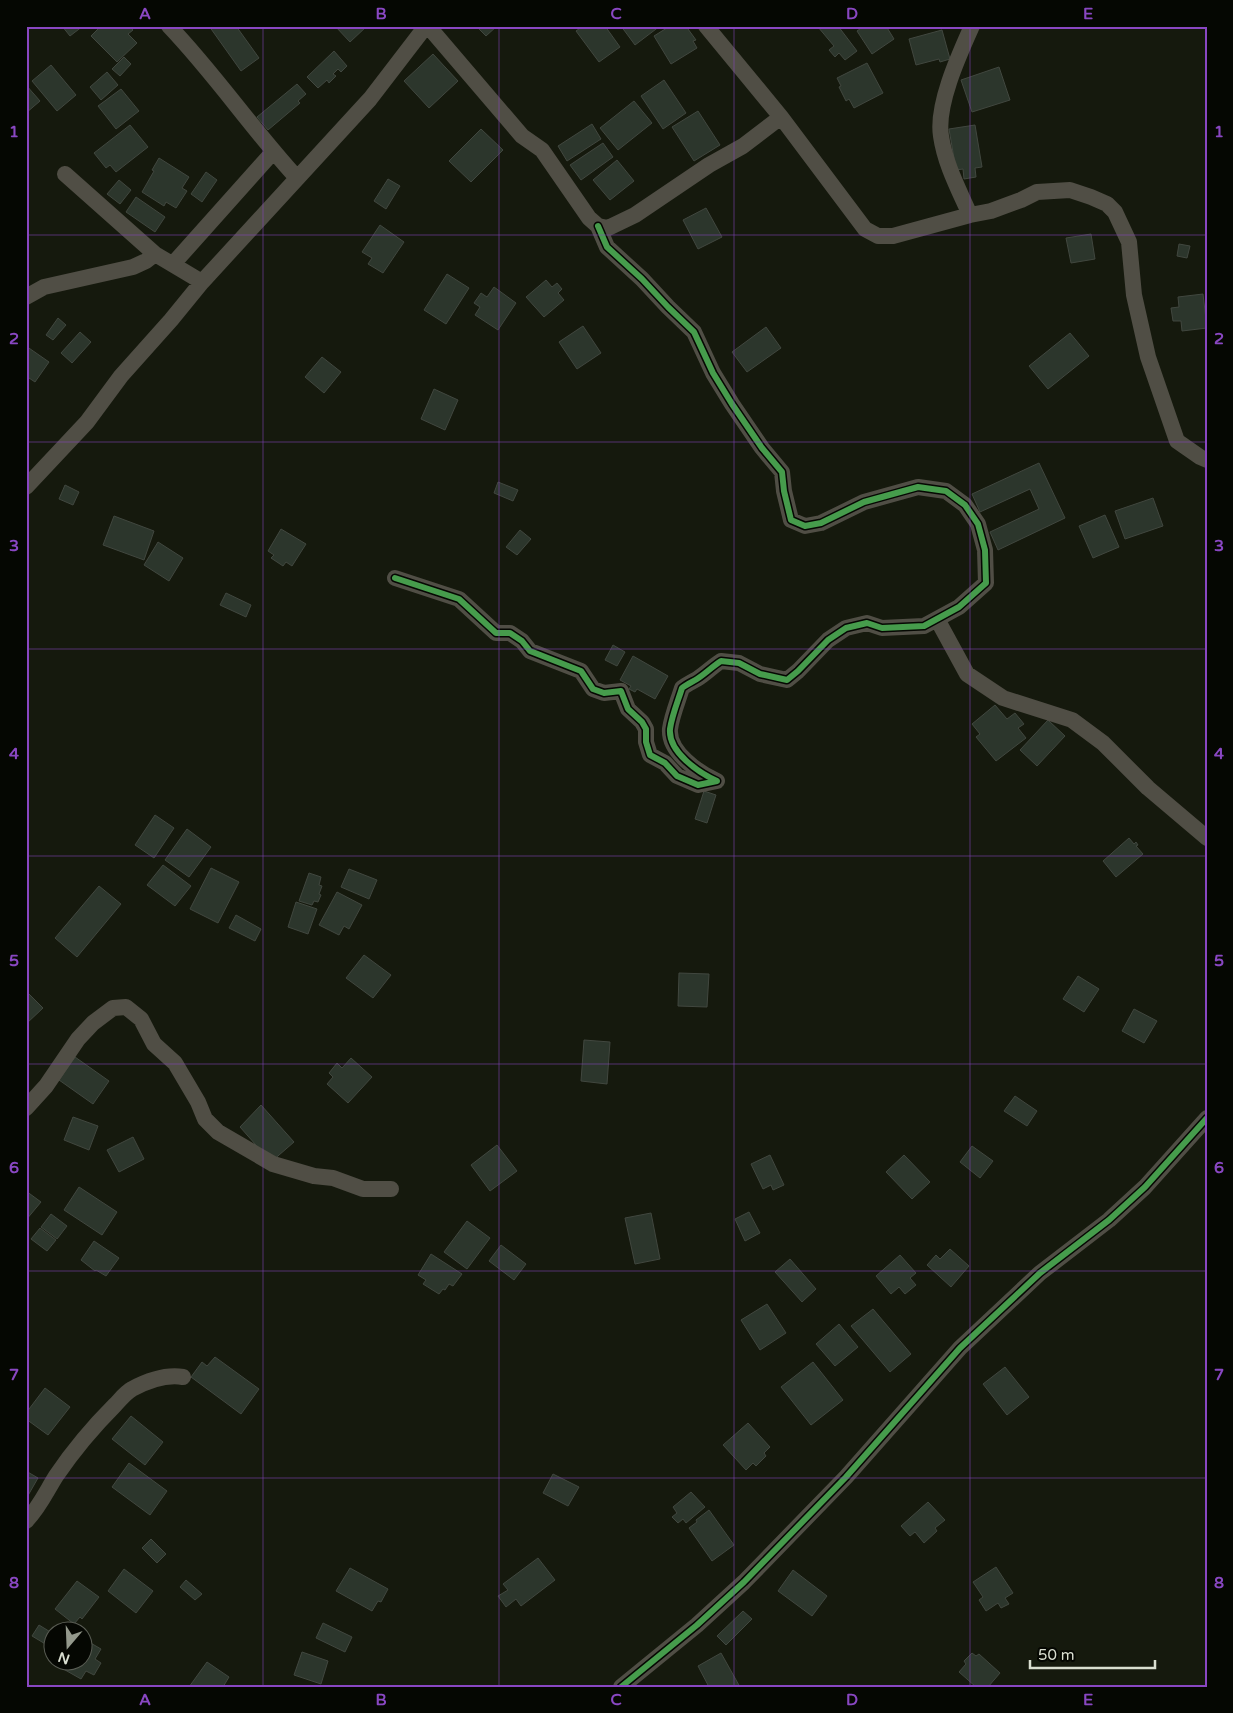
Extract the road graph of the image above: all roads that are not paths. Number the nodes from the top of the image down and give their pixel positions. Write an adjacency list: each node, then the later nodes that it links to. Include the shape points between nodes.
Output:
1 (169, 26): 6 (street)
2 (427, 26): 8 (street, via 370,99); 10 (street, via 522,136 542,150)
3 (706, 26): 5 (street)
4 (972, 26): 9 (street, via 942,109 940,135 947,162)
5 (781, 117): 9 (street, via 865,229 878,236 893,236); 10 (street, via 743,146 709,165 636,216 608,228)
6 (273, 152): 8 (street); 12 (street)
7 (65, 174): 11 (street)
8 (297, 178): 13 (street)
9 (970, 215): 15 (street, via 1022,200 1036,192 1070,190 1107,204 1130,242 1134,295 1148,358 1177,440)
10 (598, 226): 18 (street, via 608,247 694,332 732,404 782,472 791,520 805,526 821,523 864,502 918,487 946,491 966,505 978,524 985,550 986,583 959,607)
11 (155, 254): 12 (street); 14 (street, via 134,267 44,287)
12 (174, 264): 13 (street)
13 (202, 282): 16 (street, via 121,376 87,422)
14 (26, 297)
15 (1207, 460)
16 (26, 488)
17 (395, 578): 18 (street, via 459,599 496,633 510,633 530,651 581,671 593,689 604,693 621,692 628,709 646,728 650,755 677,776 698,785 717,781 680,756 670,730 682,688 687,684 721,661 739,663 760,674 787,680 828,640 846,628 867,623 882,628 924,626)
18 (937, 619): 19 (street, via 967,674 1003,698 1072,720 1103,743 1148,788)
19 (1207, 838)
20 (26, 1108): 22 (street, via 93,1023 113,1008 126,1007 141,1019 154,1044 175,1064 205,1120 218,1132 273,1164 333,1178 363,1189)
21 (1207, 1118): 25 (street, via 1145,1187 1109,1220 1040,1273 960,1348 846,1477 744,1582 696,1626)
22 (391, 1189)
23 (183, 1377): 24 (street, via 154,1379 122,1397 97,1423 56,1476)
24 (26, 1522)
25 (620, 1687)

